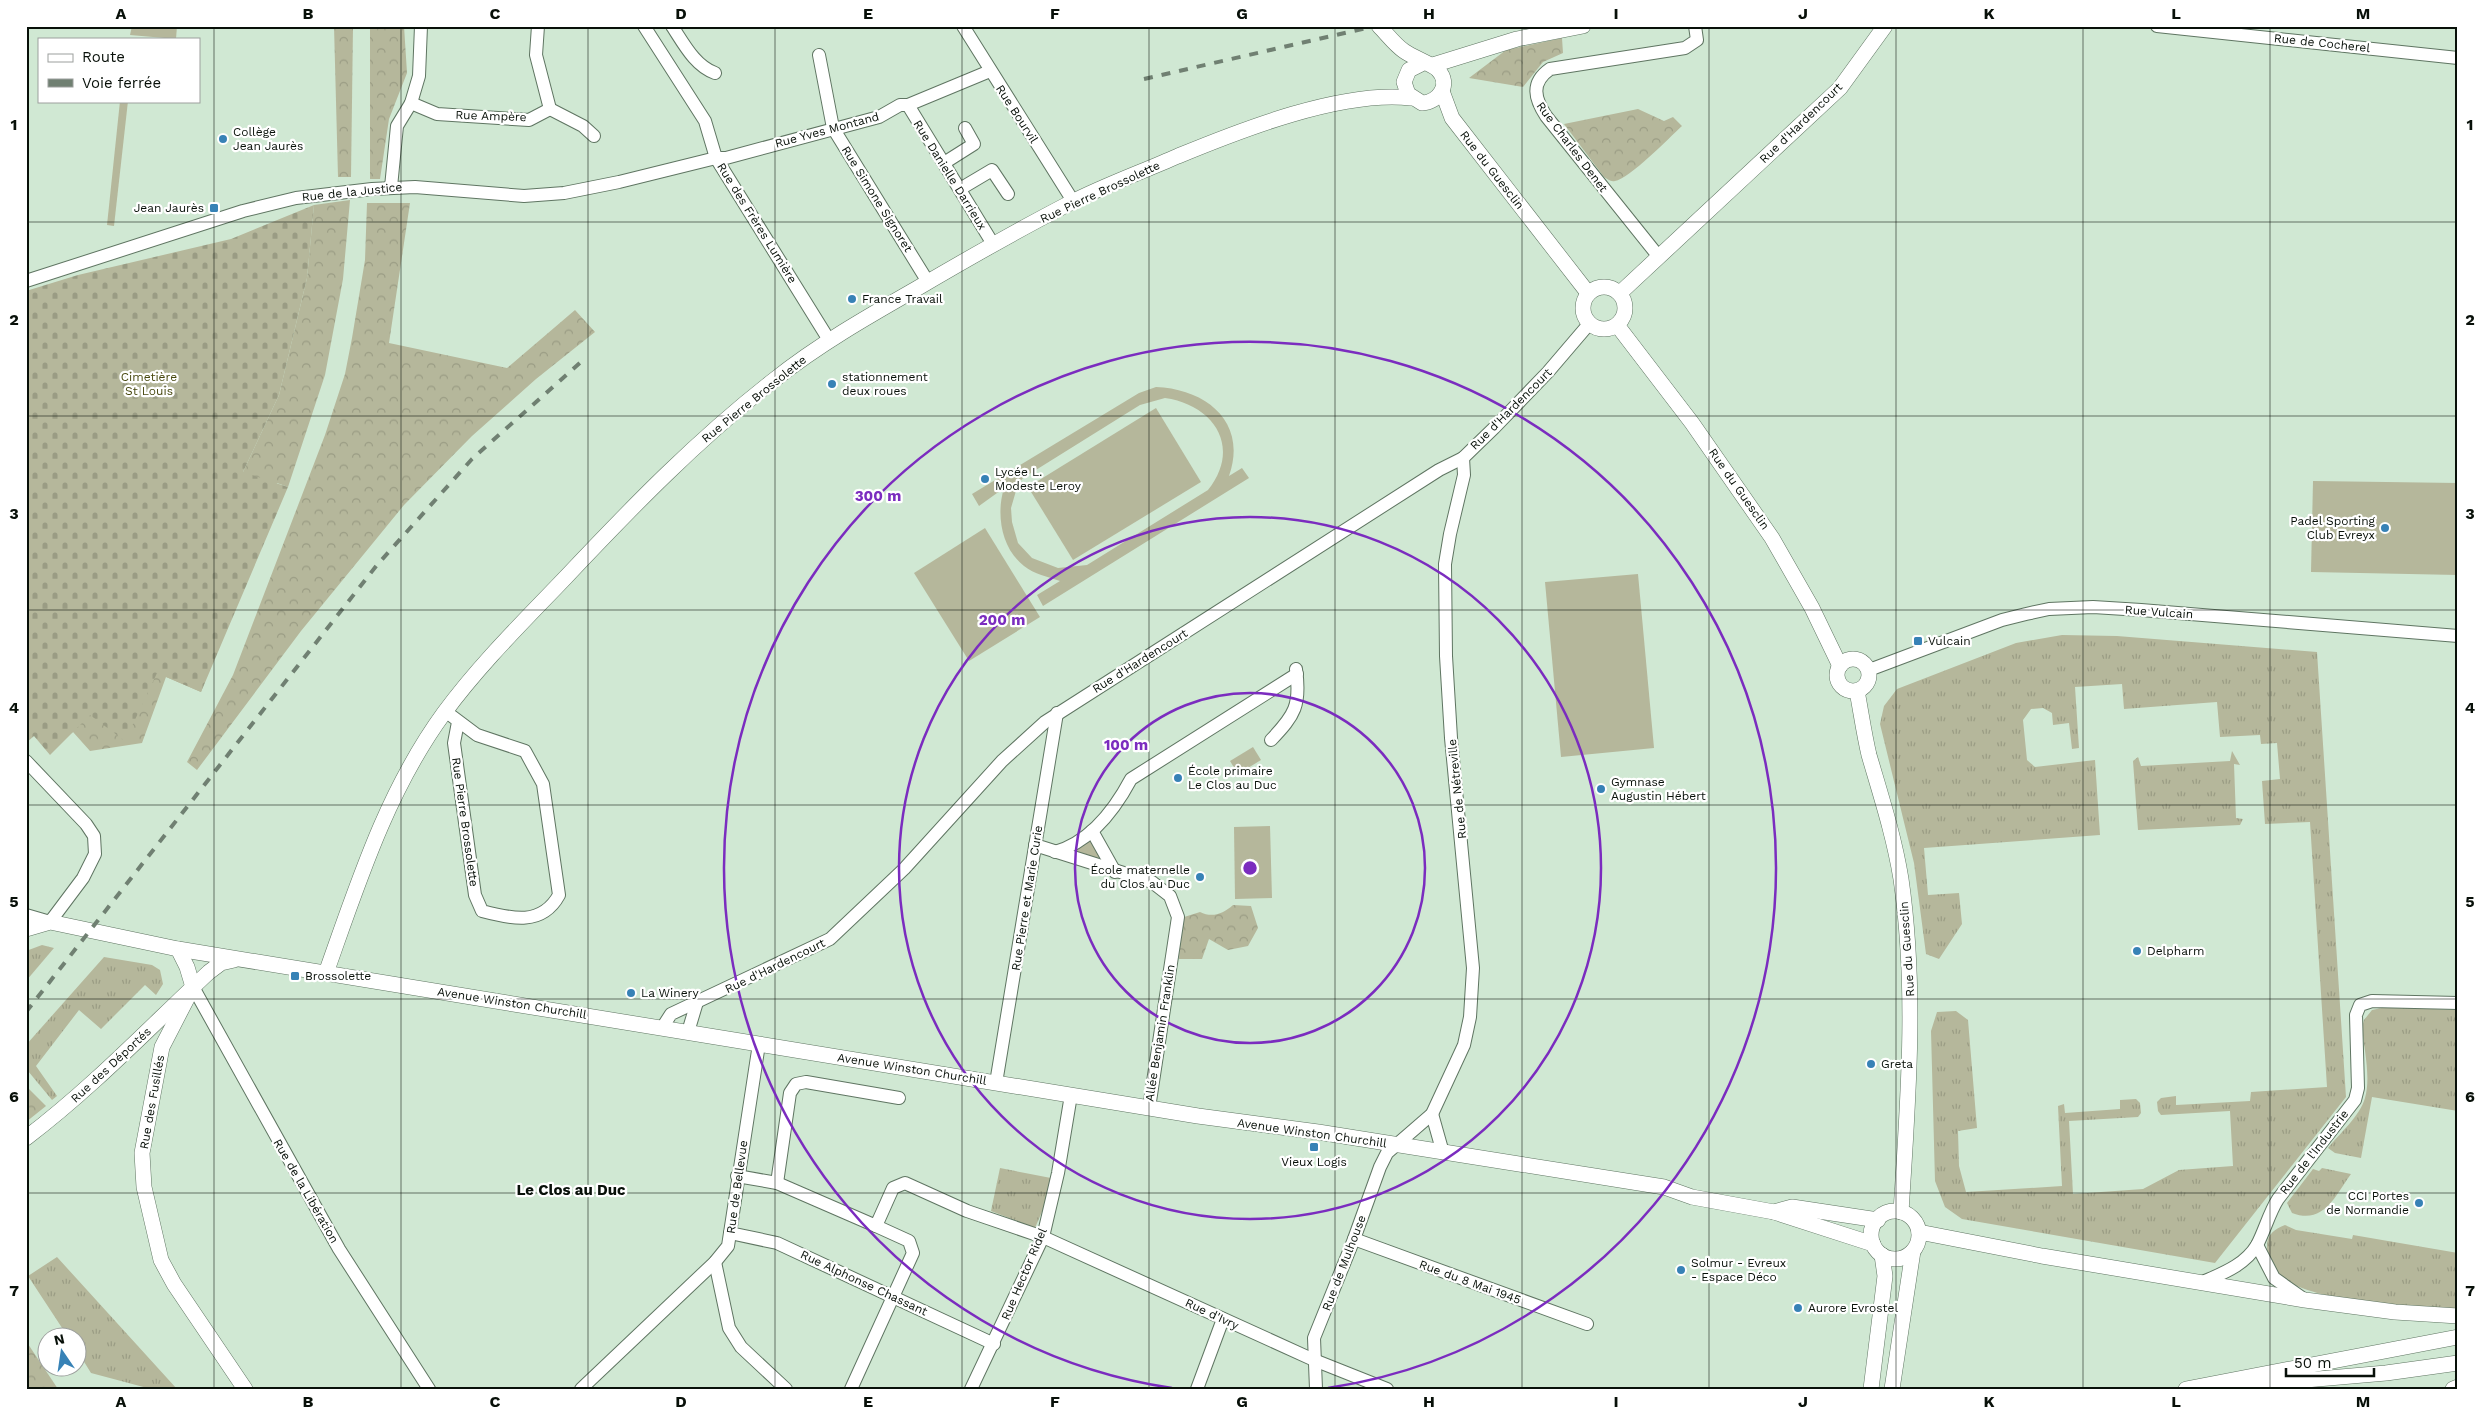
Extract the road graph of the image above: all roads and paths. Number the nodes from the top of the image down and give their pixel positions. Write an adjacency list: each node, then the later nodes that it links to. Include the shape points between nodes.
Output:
1 (421, 26): 23 (street, via 419,76)
2 (538, 26): 25 (street, via 536,55)
3 (644, 26): 30 (street, Rue des Frères Lumière, via 704,121)
4 (672, 26): 17 (street, via 705,69)
5 (963, 26): 16 (street, Rue Bourvil)
6 (1379, 26): 11 (main road)
7 (1583, 26): 12 (main road)
8 (1695, 26): 37 (street, Rue Charles Denet, via 1697,40 1685,48 1550,69 1542,75 1537,86 1536,99 1546,116)
9 (1885, 26): 37 (main road, Rue d'Hardencourt, via 1840,88)
10 (2157, 26): 14 (street, Rue de Cocherel)
11 (1397, 45): 15 (main road); 18 (main road)
12 (1478, 51): 15 (main road); 19 (main road, via 1455,68)
13 (819, 55): 27 (street, Rue Simone Signoret)
14 (2458, 58)
15 (1428, 64): 18 (main road, via 1414,66); 19 (main road, via 1441,74)
16 (990, 71): 24 (street, Rue Yves Montand); 35 (street, Rue Bourvil)
17 (715, 73)
18 (1405, 78): 20 (main road); 21 (main road)
19 (1443, 86): 22 (main road, via 1436,98); 26 (main road)
20 (1388, 96): 21 (main road, Rue Pierre Brossolette); 35 (main road, Rue Pierre Brossolette, via 1301,111 1199,147)
21 (1411, 98): 22 (main road)
22 (1428, 102): 26 (main road)
23 (411, 103): 25 (street, Rue Ampère, via 437,114 529,120); 32 (street, via 397,126)
24 (908, 105): 27 (street, Rue Yves Montand, via 900,105 879,117); 31 (street, Rue Danielle Darrieux)
25 (550, 109): 29 (street, via 583,126)
26 (1452, 118): 40 (main road, Rue du Guesclin)
27 (833, 128): 30 (street, Rue Yves Montand); 39 (street, Rue Simone Signoret)
28 (965, 128): 31 (street, via 974,144)
29 (594, 136)
30 (716, 158): 32 (street, Rue de la Justice, via 564,193 524,196); 44 (street, Rue des Frères Lumière)
31 (944, 163): 33 (street, Rue Danielle Darrieux)
32 (391, 187): 38 (street, Rue de la Justice, via 282,200)
33 (960, 189): 34 (street, via 992,170); 36 (street, Rue Danielle Darrieux)
34 (1008, 194)
35 (1073, 202): 36 (main road, Rue Pierre Brossolette)
36 (993, 244): 39 (main road, Rue Pierre Brossolette)
37 (1659, 257): 41 (main road, Rue d'Hardencourt)
38 (26, 281)
39 (928, 282): 44 (main road, Rue Pierre Brossolette)
40 (1588, 292): 41 (main road, via 1604,286); 42 (main road, via 1583,310)
41 (1620, 293): 43 (main road, via 1624,308)
42 (1589, 324): 43 (main road, via 1602,330); 45 (street, Rue d'Hardencourt, via 1548,372)
43 (1617, 326): 47 (main road, Rue du Guesclin, via 1692,423 1772,538)
44 (829, 340): 50 (main road, Rue Pierre Brossolette, via 774,379 691,449 515,630)
45 (1463, 458): 51 (street, Rue d'Hardencourt, via 1439,470); 75 (street, Rue de Nétreville, via 1463,484 1445,564 1446,656 1473,968 1470,1017 1464,1045)
46 (2458, 636): 48 (street, Rue Vulcain, via 2141,610 2058,609 2002,620)
47 (1840, 666): 48 (main road, via 1855,659); 49 (main road, via 1839,683 1846,690)
48 (1869, 670): 49 (main road, via 1869,681)
49 (1857, 691): 82 (main road, Rue du Guesclin, via 1868,752 1894,837 1909,957 1911,1052)
50 (445, 711): 52 (street, Rue Pierre Brossolette); 64 (main road, Rue Pierre Brossolette, via 423,742 389,803)
51 (1057, 713): 56 (street, Rue Pierre et Marie Curie); 66 (street, Rue d'Hardencourt, via 1022,742 904,870 830,939)
52 (458, 722): 52 (street, Rue Pierre Brossolette, via 478,736 525,751 543,784 559,895 547,912 527,918 482,911 475,896 454,743)
53 (1271, 740): 55 (street, via 1292,718 1297,700 1296,672 1130,779 1116,806)
54 (26, 761): 60 (street, via 94,836 95,854 83,878)
55 (1092, 830): 57 (street, via 1064,850); 58 (street)
56 (1035, 846): 57 (street, Allée Benjamin Franklin); 71 (street, Rue Pierre et Marie Curie)
57 (1055, 852): 58 (street, Allée Benjamin Franklin)
58 (1115, 872): 74 (street, Allée Benjamin Franklin, via 1152,882 1170,896 1178,918)
59 (26, 915): 60 (street)
60 (50, 922): 61 (main road); 62 (main road, Avenue Winston Churchill)
61 (26, 929)
62 (178, 949): 63 (main road, Avenue Winston Churchill); 65 (main road)
63 (238, 959): 64 (main road, Avenue Winston Churchill); 65 (main road, Rue des Déportés, via 221,963)
64 (326, 973): 68 (main road, Avenue Winston Churchill)
65 (193, 988): 76 (main road, Rue des Déportés, via 74,1099); 105 (main road, Rue des Fusillés, via 162,1047 142,1153 144,1187 161,1260); 106 (street, Rue de la Libération, via 339,1249)
66 (697, 1002): 68 (street, Rue d'Hardencourt, via 671,1014); 69 (street)
67 (2458, 1002): 89 (street, Rue de l'Industrie, via 2372,1002 2360,1006 2356,1015 2358,1088 2355,1100 2278,1198 2268,1214)
68 (662, 1028): 69 (main road, Avenue Winston Churchill)
69 (688, 1032): 70 (main road, Avenue Winston Churchill)
70 (759, 1044): 71 (main road, Avenue Winston Churchill); 79 (street, Rue de Bellevue)
71 (996, 1083): 72 (main road, Avenue Winston Churchill)
72 (1071, 1095): 74 (main road, Avenue Winston Churchill); 87 (street, Rue Hector Ridel, via 1058,1174)
73 (899, 1098): 80 (street, via 806,1082 796,1084 790,1093)
74 (1148, 1108): 77 (main road, Avenue Winston Churchill)
75 (1432, 1114): 77 (street, Rue de Nétreville); 78 (street)
76 (26, 1138)
77 (1396, 1145): 78 (main road, Avenue Winston Churchill); 88 (street, Rue de Mulhouse, via 1387,1153 1380,1167)
78 (1443, 1153): 81 (main road, Avenue Winston Churchill, via 1664,1187 1692,1197)
79 (737, 1176): 80 (street); 86 (street, Rue de Bellevue)
80 (777, 1183): 84 (street)
81 (1774, 1212): 83 (main road, via 1792,1207); 90 (main road)
82 (1901, 1212): 83 (main road, via 1888,1213); 85 (main road, via 1913,1219)
83 (1878, 1220): 90 (main road, via 1872,1231)
84 (876, 1226): 87 (street, Rue d'Ivry, via 893,1188 905,1183 967,1211); 94 (street, via 910,1241 913,1253)
85 (1919, 1232): 91 (main road); 93 (main road)
86 (730, 1233): 92 (street, Rue de Bellevue, via 728,1246); 94 (street, Rue Alphonse Chassant, via 777,1243)
87 (1043, 1236): 97 (street, Rue d'Ivry); 100 (street, Rue Hector Ridel)
88 (1354, 1239): 98 (street, Rue du 8 Mai 1945); 101 (street, Rue de Mulhouse, via 1314,1338)
89 (2257, 1245): 93 (street, Rue de l'Industrie, via 2233,1269); 95 (street, via 2274,1278)
90 (1878, 1249): 91 (main road, via 1888,1258 1902,1258); 113 (main road, via 1885,1276)
91 (1913, 1251): 114 (main road)
92 (715, 1262): 107 (street, Rue de Bellevue); 108 (street, via 729,1328 741,1347)
93 (2203, 1282): 95 (main road)
94 (893, 1298): 100 (street, Rue Alphonse Chassant); 109 (street)
95 (2305, 1300): 96 (main road, via 2395,1312)
96 (2458, 1316)
97 (1223, 1319): 101 (street, Rue d'Ivry); 111 (street)
98 (1587, 1324)
99 (2458, 1337): 115 (main road)
100 (994, 1344): 110 (street, Rue Hector Ridel)
101 (1314, 1360): 104 (street, Rue d'Ivry); 112 (street, Rue de Mulhouse)
102 (2458, 1363): 116 (main road)
103 (2458, 1387): 117 (main road)
104 (1385, 1388)
105 (245, 1389)
106 (429, 1389)
107 (582, 1389)
108 (786, 1389)
109 (850, 1389)
110 (971, 1389)
111 (1197, 1389)
112 (1316, 1389)
113 (1871, 1389)
114 (1892, 1389)
115 (2186, 1389)
116 (2212, 1389)
117 (2453, 1389)

